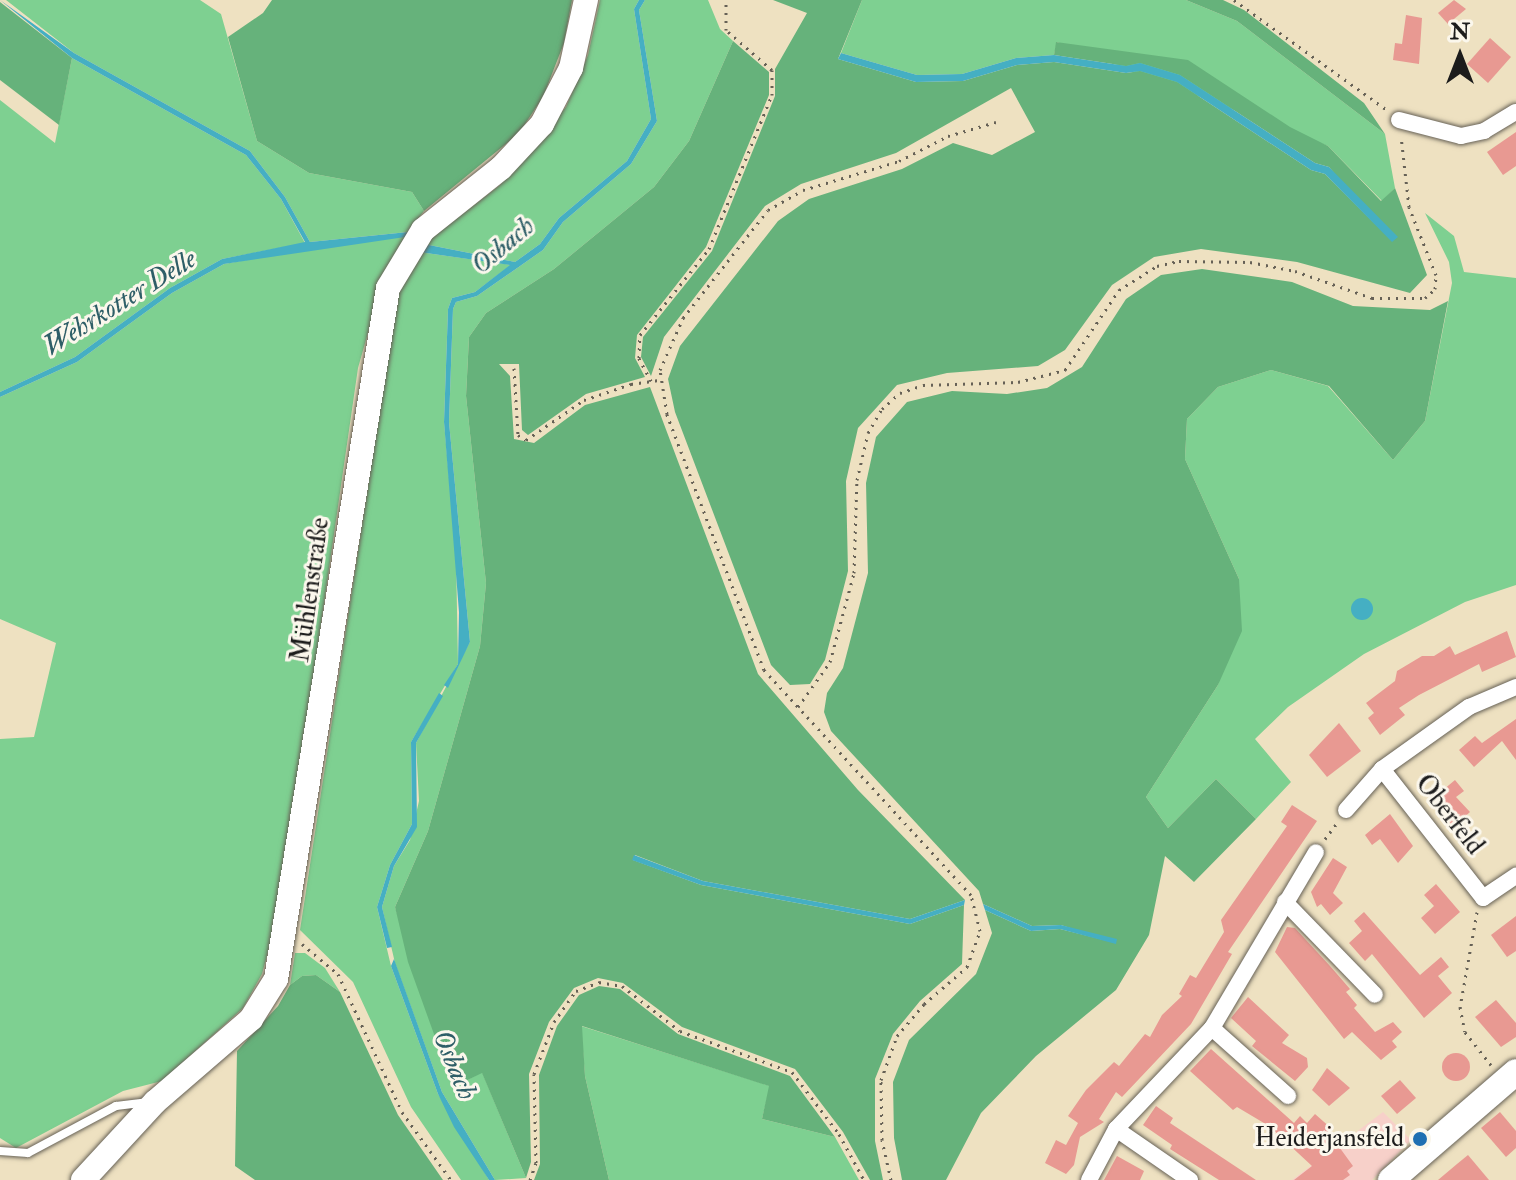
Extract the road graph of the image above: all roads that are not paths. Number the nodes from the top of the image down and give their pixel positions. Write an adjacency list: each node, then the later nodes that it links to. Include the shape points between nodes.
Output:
1 (586, 0): 14 (street, Mühlenstraße, via 571,68 542,124 501,168 423,230 388,288 280,970 261,1007)
2 (1516, 112): 3 (street, via 1484,131 1461,136)
3 (1399, 120)
4 (1516, 687): 5 (street, via 1469,707)
5 (1382, 769): 6 (street); 8 (street, Oberfeld, via 1483,898)
6 (1346, 810)
7 (1316, 852): 9 (street)
8 (1516, 876)
9 (1285, 902): 10 (street); 11 (street)
10 (1375, 995)
11 (1212, 1028): 13 (street); 15 (street)
12 (1511, 1076): 17 (main road)
13 (1288, 1096)
14 (155, 1102): 16 (lane, via 116,1106 28,1153); 18 (street, Mühlenstraße)
15 (1116, 1129): 19 (street); 20 (street)
16 (0, 1151)
17 (1392, 1179)
18 (83, 1180)
19 (1089, 1180)
20 (1190, 1180)

